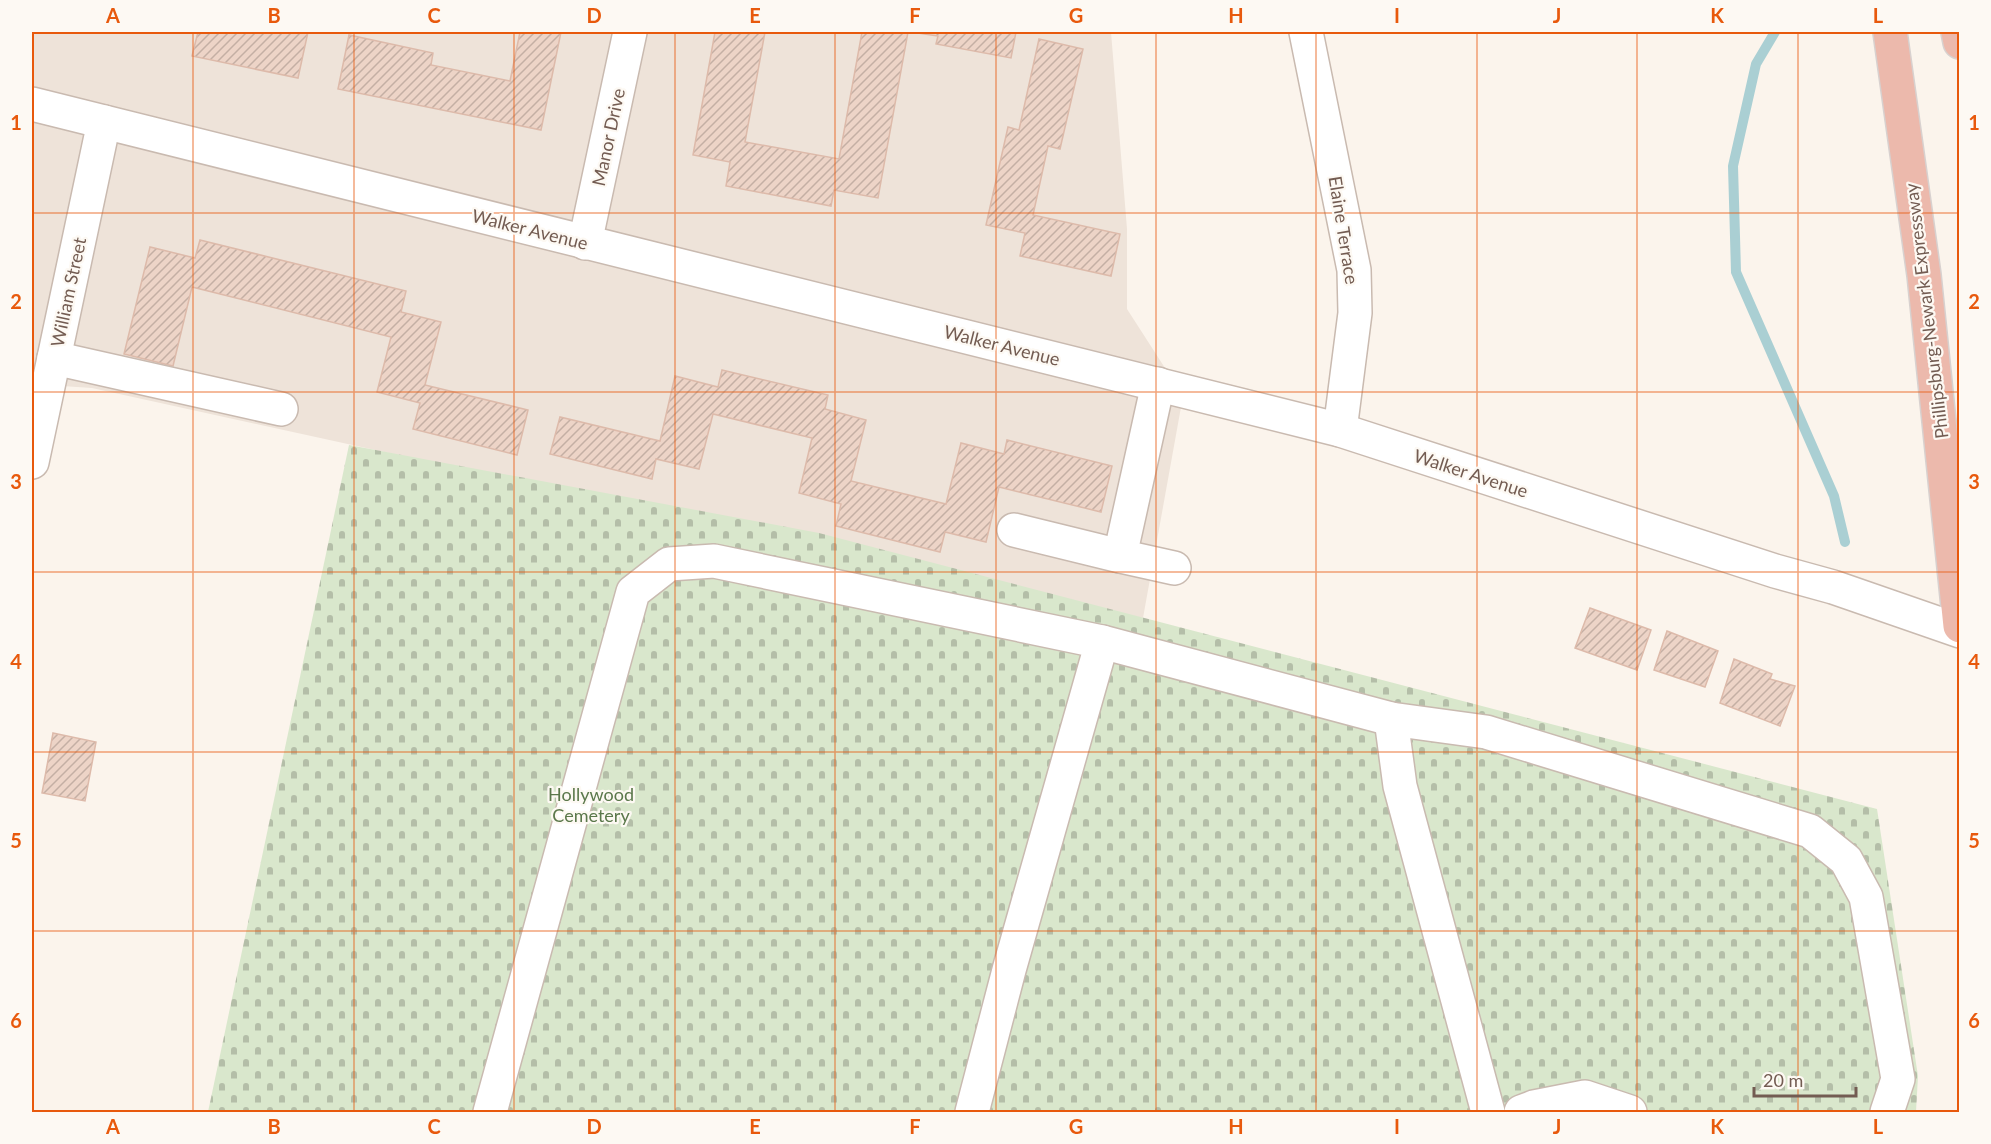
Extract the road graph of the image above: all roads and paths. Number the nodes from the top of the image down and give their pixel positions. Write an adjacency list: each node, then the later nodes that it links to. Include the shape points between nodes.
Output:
1 (630, 32): 8 (street, Manor Drive)
2 (1306, 32): 12 (street, Elaine Terrace, via 1354,270 1354,313)
3 (1890, 32): 17 (highway, Phillipsburg-Newark Expressway, via 1924,275)
4 (1958, 32): 5 (highway)
5 (1959, 42)
6 (32, 104): 7 (street, Walker Avenue)
7 (104, 122): 8 (street, Walker Avenue); 9 (street, William Street)
8 (585, 243): 10 (street, Walker Avenue)
9 (45, 367): 11 (street); 13 (street, William Street)
10 (1158, 384): 12 (street, Walker Avenue); 15 (street)
11 (281, 409)
12 (1340, 430): 17 (street, Walker Avenue)
13 (32, 462)
14 (1014, 530): 15 (street)
15 (1120, 556): 16 (street)
16 (1174, 568)
17 (1959, 629)
18 (1102, 642): 19 (street); 20 (street, via 714,561 669,564 633,592); 21 (street)
19 (1392, 719): 22 (street, via 1400,786); 25 (street, via 1486,732 1810,831 1846,860 1866,897 1898,1079)
20 (490, 1113)
21 (972, 1113)
22 (1488, 1113)
23 (1521, 1113): 24 (street, via 1585,1097)
24 (1630, 1113)
25 (1887, 1113)

